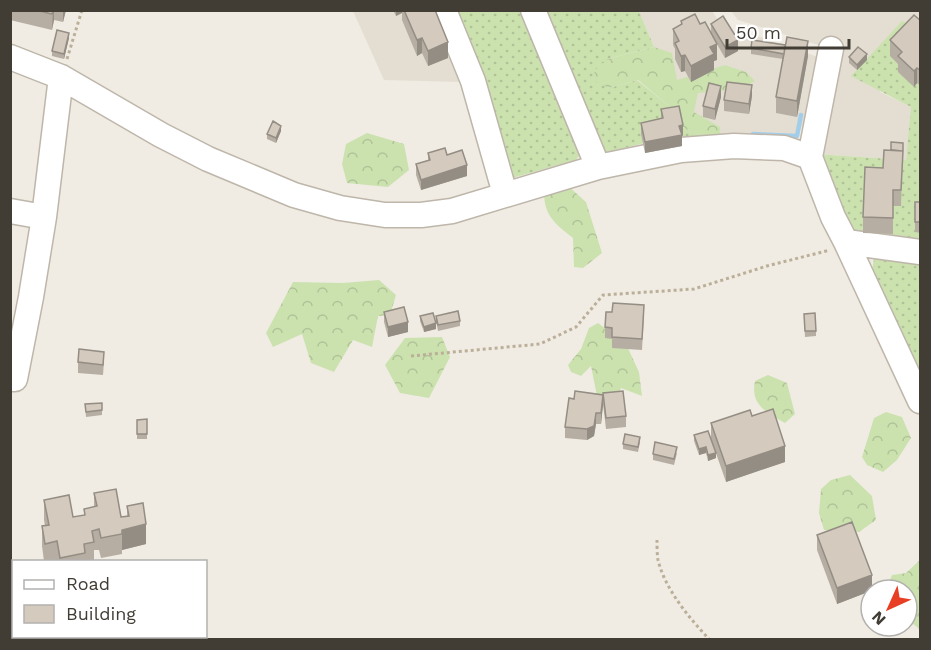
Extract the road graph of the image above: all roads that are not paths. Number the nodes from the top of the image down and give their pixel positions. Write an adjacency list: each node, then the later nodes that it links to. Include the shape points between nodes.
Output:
1 (444, 10): 8 (street, via 472,81)
2 (533, 10): 7 (street)
3 (831, 49): 6 (street)
4 (11, 57): 5 (street)
5 (61, 77): 8 (street, via 208,159 294,195 340,208 385,215 421,215 452,211); 10 (street)
6 (810, 157): 7 (street, via 784,148 734,146 681,150); 11 (street)
7 (598, 167): 8 (street)
8 (505, 194)
9 (10, 211): 10 (street)
10 (44, 217): 13 (street, via 15,379)
11 (846, 242): 12 (street); 14 (street)
12 (921, 252)
13 (10, 379)
14 (921, 400)

